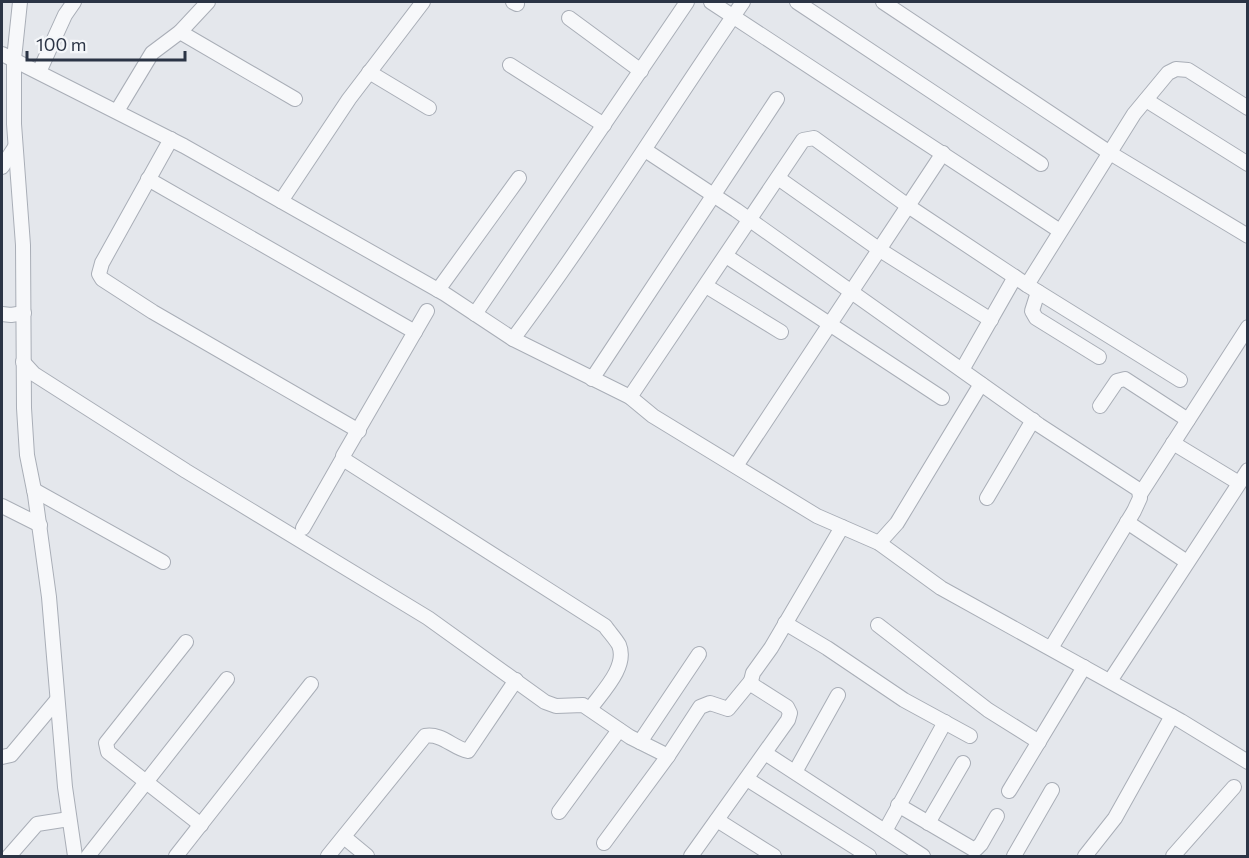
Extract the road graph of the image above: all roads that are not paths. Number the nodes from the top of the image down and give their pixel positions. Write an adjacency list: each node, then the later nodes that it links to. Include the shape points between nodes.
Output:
1 (20, 2): 13 (street)
2 (74, 2): 16 (street)
3 (208, 2): 12 (street)
4 (423, 2): 17 (street)
5 (687, 2): 15 (street)
6 (711, 2): 10 (street)
7 (743, 2): 10 (street)
8 (796, 2): 30 (street)
9 (883, 2): 29 (street)
10 (733, 16): 27 (street); 28 (street)
11 (569, 18): 15 (street)
12 (180, 32): 18 (street); 23 (street, via 152,53)
13 (8, 56): 16 (street); 26 (street)
14 (510, 64): 24 (street)
15 (641, 71): 24 (street)
16 (39, 72): 23 (street)
17 (369, 72): 21 (street); 37 (street)
18 (295, 99)
19 (777, 99): 36 (street)
20 (1146, 100): 22 (street, via 1176,69 1188,70); 29 (street); 31 (street)
21 (429, 108)
22 (1248, 108)
23 (117, 111): 25 (street)
24 (604, 125): 52 (street)
25 (171, 139): 35 (street); 37 (street)
26 (15, 147): 32 (street); 50 (street)
27 (645, 150): 36 (street); 58 (street)
28 (943, 153): 38 (street); 40 (street)
29 (1110, 153): 40 (street); 41 (street)
30 (1041, 164)
31 (1248, 164)
32 (2, 167)
33 (519, 178): 47 (street)
34 (778, 178): 38 (street, via 803,140 814,138); 39 (street); 42 (street)
35 (148, 179): 56 (street); 70 (street, via 102,263 102,279)
36 (714, 196): 39 (street); 62 (street)
37 (281, 201): 47 (street)
38 (908, 206): 42 (street); 44 (street)
39 (750, 220): 43 (street); 48 (street)
40 (1060, 231): 46 (street)
41 (1248, 236)
42 (880, 250): 48 (street); 53 (street)
43 (726, 256): 45 (street); 54 (street)
44 (1015, 277): 46 (street); 53 (street)
45 (706, 286): 57 (street); 65 (street)
46 (1033, 288): 59 (street, via 1032,310 1036,318); 63 (street)
47 (438, 290): 52 (street)
48 (852, 292): 54 (street); 61 (street)
49 (427, 311): 56 (street)
50 (24, 313): 51 (street); 60 (street)
51 (2, 314)
52 (475, 314): 58 (street)
53 (991, 320): 61 (street)
54 (831, 324): 66 (street); 73 (street)
55 (1248, 327): 69 (street)
56 (415, 332): 70 (street)
57 (780, 332)
58 (513, 339): 62 (street)
59 (1099, 357)
60 (23, 362): 76 (street, via 27,455); 94 (street, via 34,374 186,471 428,618)
61 (963, 370): 64 (street)
62 (592, 379): 65 (street)
63 (1180, 380)
64 (981, 384): 68 (street); 84 (street, via 897,523)
65 (630, 397): 73 (street, via 653,416)
66 (942, 398)
67 (1100, 406): 69 (street, via 1117,381 1125,379)
68 (1033, 420): 77 (street); 78 (street)
69 (1188, 420): 71 (street)
70 (359, 431): 72 (street)
71 (1173, 443): 75 (street); 77 (street)
72 (343, 458): 83 (street); 100 (street, via 604,626 620,647 621,661)
73 (736, 466): 82 (street)
74 (1248, 470): 75 (street)
75 (1239, 483): 86 (street)
76 (34, 490): 81 (street); 85 (street)
77 (1141, 493): 80 (street)
78 (987, 498)
79 (2, 506): 81 (street)
80 (1127, 522): 86 (street); 90 (street)
81 (40, 525): 99 (street)
82 (842, 527): 84 (street); 87 (street)
83 (303, 528)
84 (879, 543): 90 (street, via 941,588)
85 (163, 562)
86 (1187, 562): 96 (street)
87 (785, 623): 95 (street); 102 (street)
88 (878, 625): 106 (street, via 988,710)
89 (186, 642): 114 (street, via 106,743 108,752)
90 (1051, 648): 92 (street)
91 (699, 654): 105 (street)
92 (1084, 667): 96 (street); 106 (street)
93 (227, 679): 114 (street)
94 (516, 680): 100 (street, via 545,702); 126 (street, via 469,750 435,735 425,736)
95 (751, 681): 107 (street, via 790,713); 108 (street, via 728,710 710,702 700,706)
96 (1110, 681): 101 (street)
97 (311, 684): 124 (street)
98 (838, 695): 112 (street)
99 (57, 700): 109 (street, via 11,755); 121 (street)
100 (590, 709): 103 (street)
101 (1172, 716): 110 (street); 139 (street, via 1115,818)
102 (945, 722): 104 (street); 118 (street)
103 (620, 730): 105 (street); 119 (street)
104 (970, 736)
105 (640, 742): 108 (street)
106 (1040, 742): 117 (street)
107 (765, 753): 112 (street); 113 (street)
108 (668, 756): 127 (street)
109 (2, 757)
110 (1248, 762)
111 (963, 763): 123 (street)
112 (795, 772): 125 (street)
113 (747, 779): 122 (street); 136 (street)
114 (146, 782): 124 (street); 130 (street)
115 (1234, 787): 140 (street)
116 (1052, 790): 138 (street)
117 (1009, 791)
118 (898, 806): 123 (street); 125 (street)
119 (559, 812)
120 (998, 816): 123 (street, via 976,849)
121 (69, 819): 128 (street, via 37,825); 129 (street)
122 (717, 820): 134 (street); 135 (street)
123 (928, 823)
124 (201, 825): 131 (street)
125 (885, 831): 137 (street)
126 (344, 837): 132 (street); 133 (street)
127 (604, 843)
128 (9, 856)
129 (75, 856)
130 (88, 856)
131 (176, 856)
132 (328, 856)
133 (367, 856)
134 (691, 856)
135 (774, 856)
136 (869, 856)
137 (923, 856)
138 (1014, 856)
139 (1085, 856)
140 (1173, 856)

